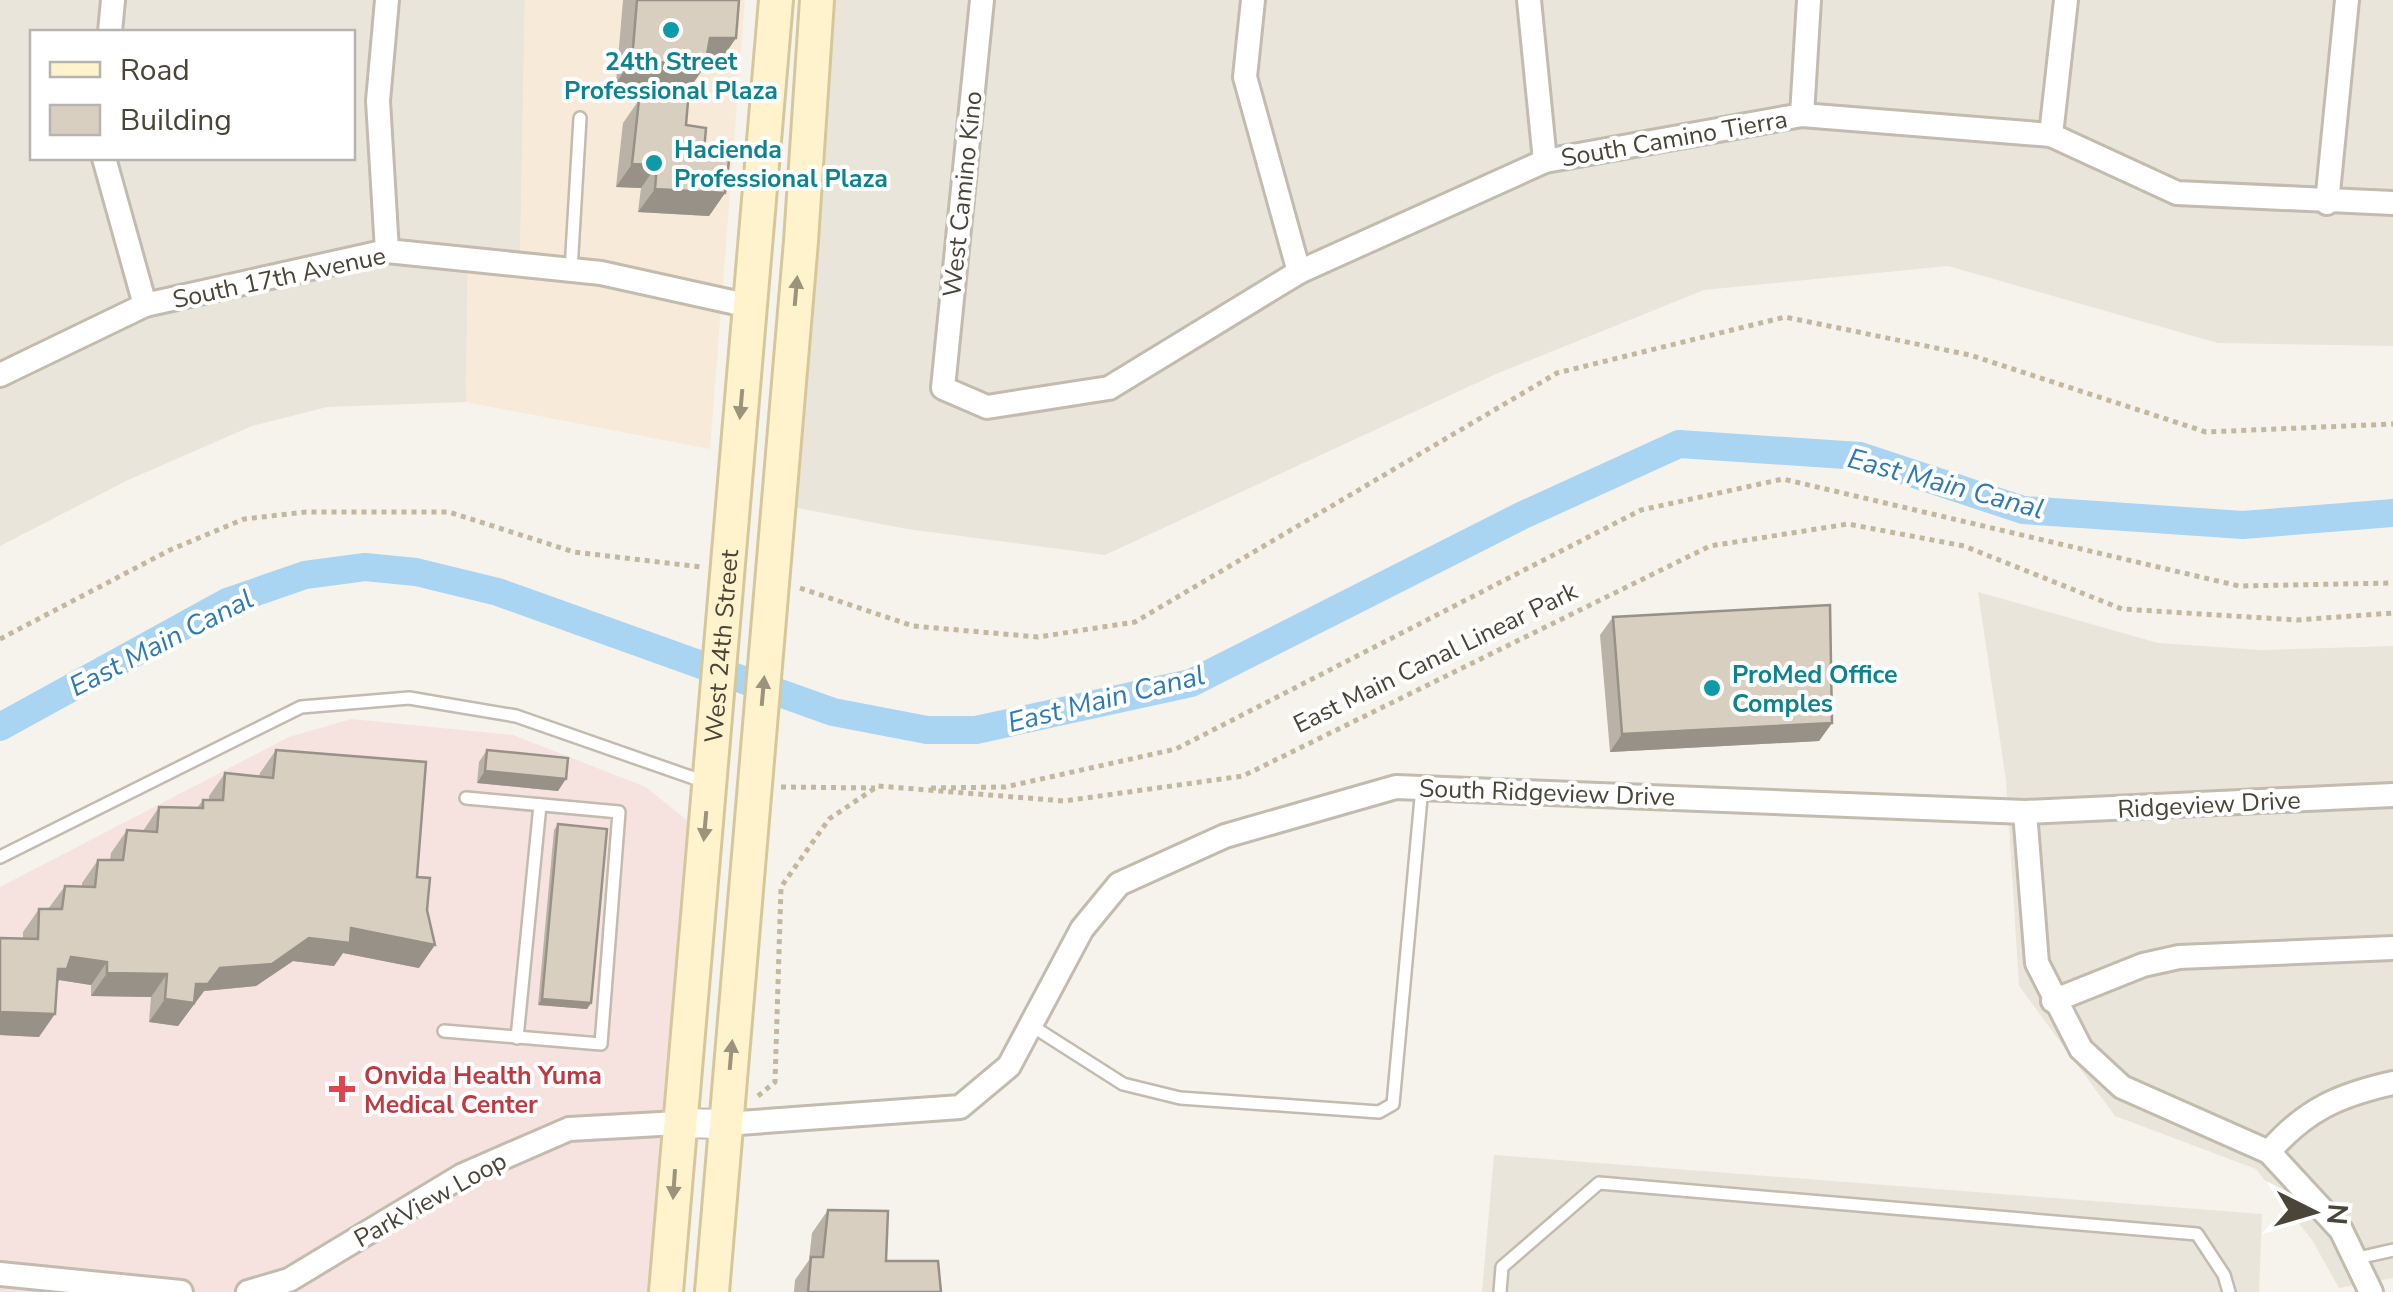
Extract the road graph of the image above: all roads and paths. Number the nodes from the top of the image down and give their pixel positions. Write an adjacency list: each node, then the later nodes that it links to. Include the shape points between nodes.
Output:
1 (113, 0): 11 (street)
2 (386, 0): 19 (street, via 378,102)
3 (776, 0): 23 (main road, West 24th Street)
4 (816, 0): 27 (main road, West 24th Street, one-way to 4)
5 (982, 0): 25 (street, West Camino Kino)
6 (1253, 0): 21 (street, via 1246,77)
7 (1529, 0): 16 (street)
8 (1808, 0): 12 (street)
9 (2066, 0): 14 (street)
10 (2347, 0): 18 (street)
11 (110, 30)
12 (1802, 116): 14 (street, South Camino Tierra); 16 (street, South Camino Tierra)
13 (580, 118): 20 (lane)
14 (2051, 135): 18 (street, South Camino Tierra, via 2177,193)
15 (105, 160): 22 (street)
16 (1544, 161): 21 (street, South Camino Tierra)
17 (2393, 202): 18 (street, South Camino Tierra)
18 (2327, 203)
19 (388, 252): 20 (street, South 17th Avenue); 22 (street, South 17th Avenue)
20 (571, 270): 23 (street, South 17th Avenue)
21 (1300, 272): 25 (street, South Camino Tierra, via 1109,388 987,406)
22 (145, 304): 24 (street, South 17th Avenue)
23 (750, 306): 27 (main road, via 768,319 773,336 765,462); 28 (main road, West 24th Street, one-way to 28)
24 (0, 375)
25 (943, 388)
26 (2393, 424): 29 (path, via 2206,432 1970,355 1785,317 1556,374 1136,622 1038,637 912,626)
27 (777, 504): 29 (main road, West 24th Street)
28 (727, 570): 32 (path, via 574,552 448,512 306,512 244,519); 33 (main road, West 24th Street)
29 (772, 579): 35 (main road, West 24th Street, one-way to 29)
30 (2393, 583): 35 (path, via 2239,586 1783,479 1640,510 1176,749 1005,788)
31 (2393, 613): 48 (path, East Main Canal Linear Park, via 2297,620 2122,608 1964,546 1848,524 1710,546 1243,776 1064,800 878,786 828,819 781,887 776,1082)
32 (0, 639)
33 (708, 783): 40 (lane, via 516,716 409,698 301,707); 47 (main road, West 24th Street, one-way to 47)
34 (1422, 786): 39 (street, South Ridgeview Drive); 43 (street, South Ridgeview Drive, via 1396,787 1225,836 1120,884 1082,929); 43 (lane, via 1393,1104 1379,1112 1180,1098 1123,1084)
35 (755, 787): 48 (main road, West 24th Street, one-way to 35)
36 (2393, 795): 39 (street, Ridgeview Drive)
37 (466, 798): 38 (lane)
38 (540, 805): 45 (lane); 45 (lane, via 619,812 600,1044)
39 (2025, 812): 42 (street, via 2036,963)
40 (0, 857)
41 (2393, 948): 42 (street, via 2179,957)
42 (2052, 1001): 49 (street, via 2081,1048 2122,1087)
43 (1032, 1026): 48 (street, South Ridgeview Drive, via 1009,1066 960,1107)
44 (444, 1031): 45 (lane)
45 (517, 1038)
46 (2393, 1083): 49 (street, via 2324,1102)
47 (678, 1123): 48 (street); 53 (street, ParkView Loop, via 568,1129 463,1175); 57 (main road, West 24th Street, one-way to 57)
48 (725, 1124): 58 (main road, West 24th Street)
49 (2269, 1152): 51 (street)
50 (2393, 1250): 51 (lane)
51 (2358, 1258): 61 (street)
52 (8, 1280): 54 (street)
53 (292, 1286): 56 (street, ParkView Loop)
54 (129, 1288): 55 (street)
55 (182, 1292)
56 (248, 1292)
57 (666, 1292)
58 (712, 1292)
59 (1500, 1292): 60 (lane, via 1502,1267 1599,1184 2197,1234)
60 (2229, 1292)
61 (2371, 1292)

